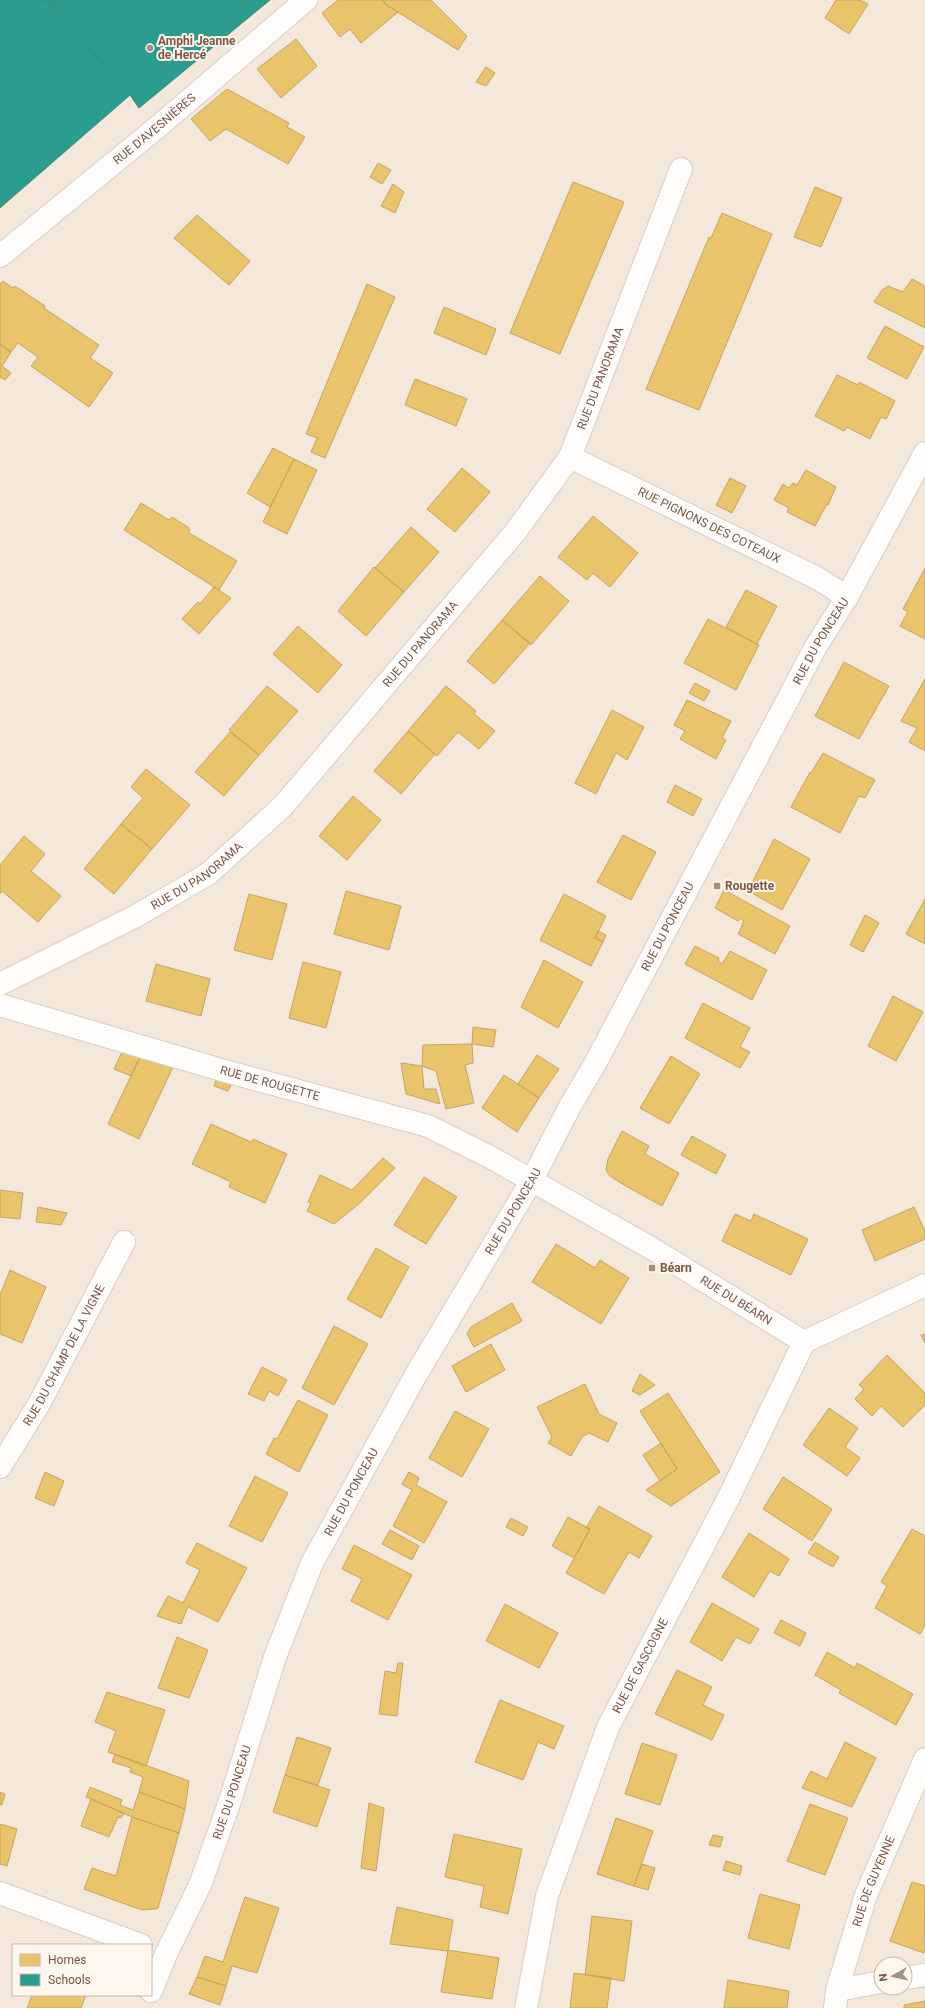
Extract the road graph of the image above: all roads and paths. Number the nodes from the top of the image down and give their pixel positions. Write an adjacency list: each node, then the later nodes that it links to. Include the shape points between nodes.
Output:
1 (306, 0): 3 (street, RUE D'AVESNIÈRES, via 154,130)
2 (681, 169): 5 (street, RUE DU PANORAMA)
3 (0, 256)
4 (925, 452): 6 (street, RUE DU PONCEAU)
5 (570, 457): 6 (street, RUE PIGNONS DES COTEAUX, via 817,578); 7 (street, RUE DU PANORAMA, via 516,531 283,806 208,874 136,916)
6 (846, 596): 9 (street, RUE DU PONCEAU)
7 (0, 984)
8 (0, 1005): 9 (street, RUE DE ROUGETTE, via 225,1071 428,1126)
9 (532, 1180): 12 (street, RUE DU BÉARN, via 651,1248); 17 (street, RUE DU PONCEAU, via 418,1373 312,1563 275,1657 230,1801 200,1885)
10 (124, 1242): 13 (street, RUE DU CHAMP DE LA VIGNE, via 39,1404)
11 (925, 1285): 12 (street)
12 (804, 1342): 25 (street, RUE DE GASCOGNE, via 728,1499 608,1727 547,1896)
13 (0, 1467)
14 (925, 1759): 23 (street, RUE DE GUYENNE, via 866,1895)
15 (0, 1893): 16 (street)
16 (137, 1944)
17 (159, 1952): 21 (street, RUE DU PONCEAU)
18 (925, 1975): 19 (street)
19 (913, 1977)
20 (873, 1985): 23 (street)
21 (152, 1986)
22 (149, 1996): 24 (street)
23 (836, 1999)
24 (144, 2008)
25 (526, 2008)

